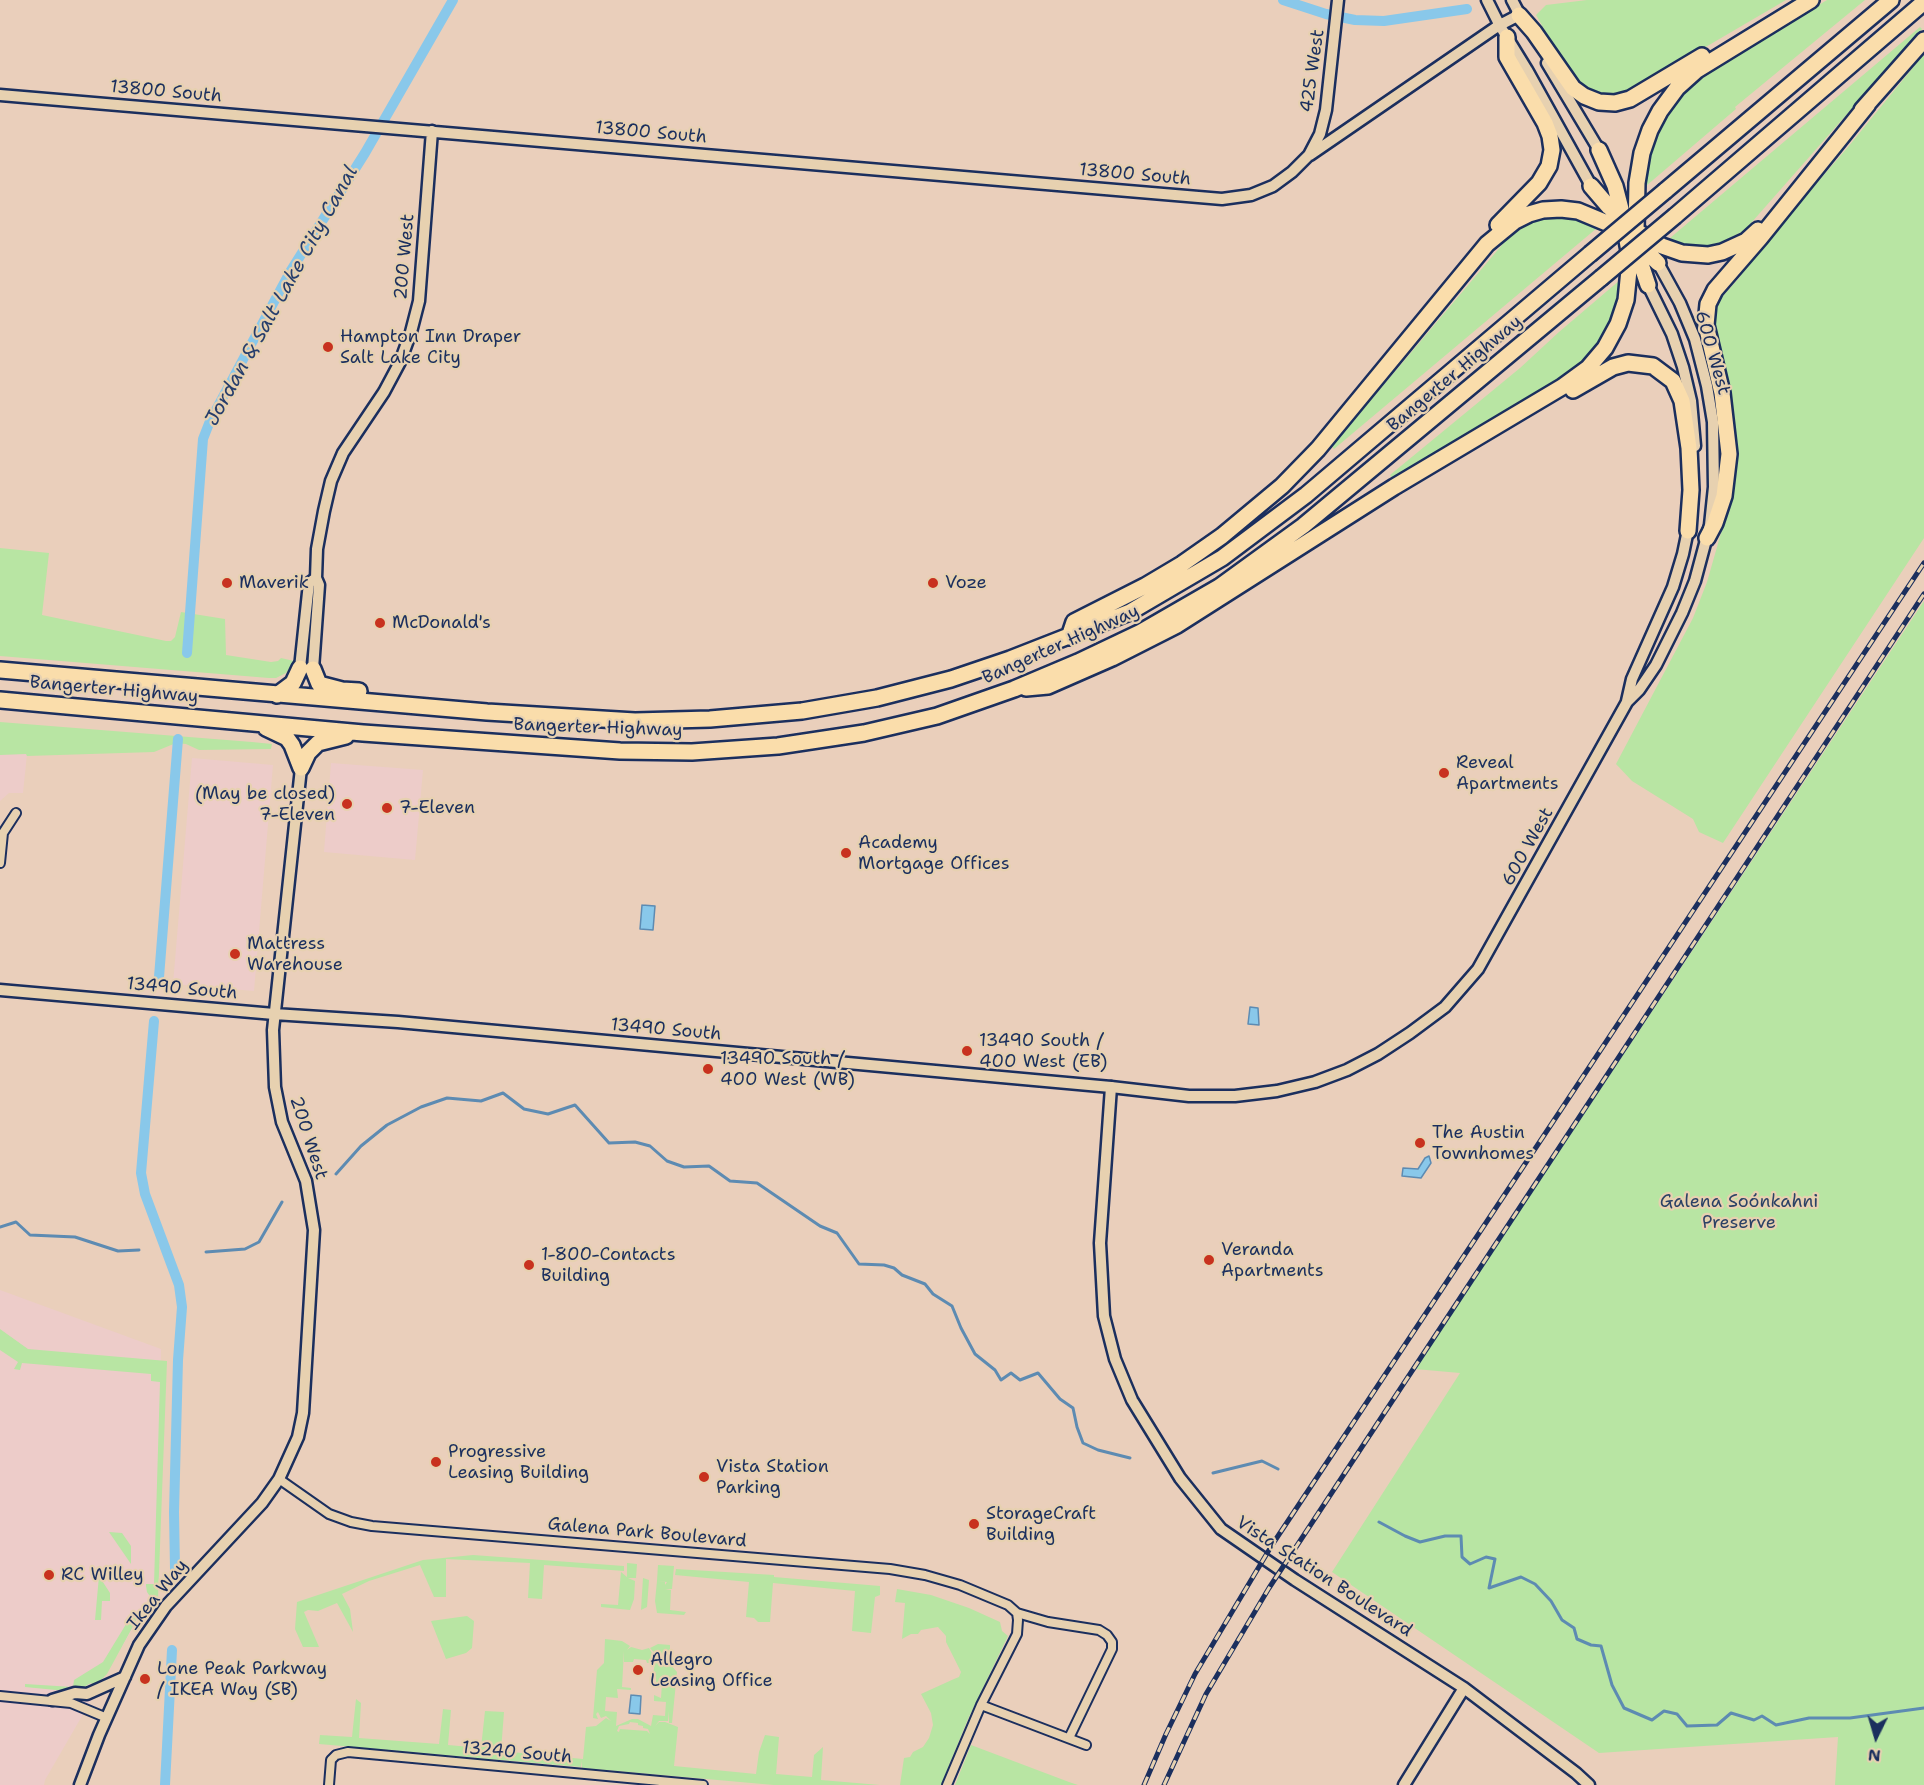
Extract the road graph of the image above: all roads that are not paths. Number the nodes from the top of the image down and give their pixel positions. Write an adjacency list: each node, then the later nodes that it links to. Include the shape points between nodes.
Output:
1 (1487, 0): 9 (street)
2 (1512, 0): 8 (street)
3 (1804, 0): 8 (highway, via 1630,99 1615,103 1592,100 1578,92)
4 (1811, 0): 18 (highway, via 1697,69 1668,99 1642,153)
5 (1891, 0): 25 (highway, Bangerter Highway, bridge, via 1260,531 1146,604)
6 (1924, 2): 30 (highway, Bangerter Highway, bridge, via 1676,216 1303,526 1247,568 1141,632)
7 (1338, 3): 15 (street, 425 West, via 1326,110 1320,134)
8 (1519, 15): 9 (street); 14 (street)
9 (1503, 31): 15 (street); 17 (street); 19 (highway, via 1507,57 1545,123 1551,150 1543,178 1491,234)
10 (1924, 40): 12 (highway)
11 (0, 95): 13 (street, 13800 South)
12 (1868, 104): 18 (highway, via 1746,241 1722,252 1702,255 1673,250); 24 (highway, via 1715,290 1708,304 1706,325 1722,393 1729,454 1724,496)
13 (432, 131): 16 (street, 13800 South, via 1222,199 1251,195); 27 (street, 200 West, via 418,301 411,332 389,383 343,453 331,481 317,549 315,578 319,585)
14 (1599, 150): 18 (highway)
15 (1308, 156): 16 (street, 425 West)
16 (1292, 172)
17 (1591, 186): 18 (highway)
18 (1631, 232): 19 (highway, via 1570,209 1543,210 1515,221); 20 (highway); 21 (highway); 22 (highway, via 1626,300 1605,348 1580,375)
19 (1487, 244): 25 (highway, via 1318,449 1282,486 1182,564 1074,622)
20 (1658, 263): 24 (street, 600 West, via 1695,339 1707,386 1713,422 1714,475)
21 (1648, 285): 23 (street, 600 West, via 1672,334 1690,401 1695,466)
22 (1512, 416): 23 (highway, via 1553,400 1621,364 1636,362 1660,370 1678,388 1684,407 1690,469); 30 (highway, via 1177,625 1048,686)
23 (1688, 531): 33 (street, 600 West, via 1673,587 1635,673)
24 (1707, 538): 33 (street, 600 West, via 1682,613 1656,665)
25 (1069, 637): 34 (highway, Bangerter Highway, via 951,679 877,698 768,715 584,720)
26 (0, 660): 29 (highway, via 46,664)
27 (307, 669): 31 (highway); 34 (highway, via 319,684 406,696)
28 (0, 670): 29 (highway, Bangerter Highway)
29 (65, 674): 31 (highway, Bangerter Highway)
30 (1014, 689): 36 (highway, Bangerter Highway, via 937,716 864,733 744,749 620,751)
31 (278, 695): 34 (highway, Bangerter Highway)
32 (0, 700): 35 (highway, Bangerter Highway)
33 (1627, 702): 41 (street, 600 West, via 1478,969)
34 (418, 706)
35 (252, 722): 36 (highway, Bangerter Highway); 37 (highway, via 287,738)
36 (363, 733): 37 (highway, via 318,742)
37 (301, 768): 42 (street, 200 West)
38 (16, 813): 39 (street, via 3,833)
39 (0, 863)
40 (0, 990): 42 (street, 13490 South)
41 (1449, 1002): 43 (street, 13490 South, via 1378,1054 1315,1082 1235,1096 1189,1096)
42 (274, 1014): 43 (street, 13490 South); 44 (street, 200 West, via 275,1087 282,1122 306,1181 314,1230 303,1413 292,1454)
43 (1111, 1087): 47 (street, Vista Station Boulevard, via 1100,1243 1104,1316 1114,1359 1159,1446 1221,1529)
44 (279, 1479): 45 (street, Galena Park Boulevard, via 329,1514 372,1526 890,1569 960,1585 1008,1605); 46 (street, Ikea Way, via 262,1503 166,1606 139,1645)
45 (1017, 1613): 50 (street, via 1017,1634); 52 (street, Galena Park Boulevard, via 1099,1630 1112,1642 1109,1658)
46 (125, 1677): 49 (street, via 87,1694 75,1693); 51 (street, Ikea Way)
47 (1464, 1688): 60 (street); 61 (street, Vista Station Boulevard)
48 (0, 1696): 49 (street)
49 (52, 1700): 51 (street, via 71,1703)
50 (981, 1705): 52 (street); 59 (street)
51 (107, 1718): 56 (street, Ikea Way)
52 (1069, 1738): 53 (street)
53 (1086, 1745)
54 (621, 1781): 55 (street, 13240 South); 57 (street, 13240 South, via 348,1752 331,1760)
55 (636, 1782): 58 (street, 13240 South)
56 (80, 1785)
57 (329, 1785)
58 (703, 1785)
59 (947, 1785)
60 (1404, 1785)
61 (1589, 1785)

